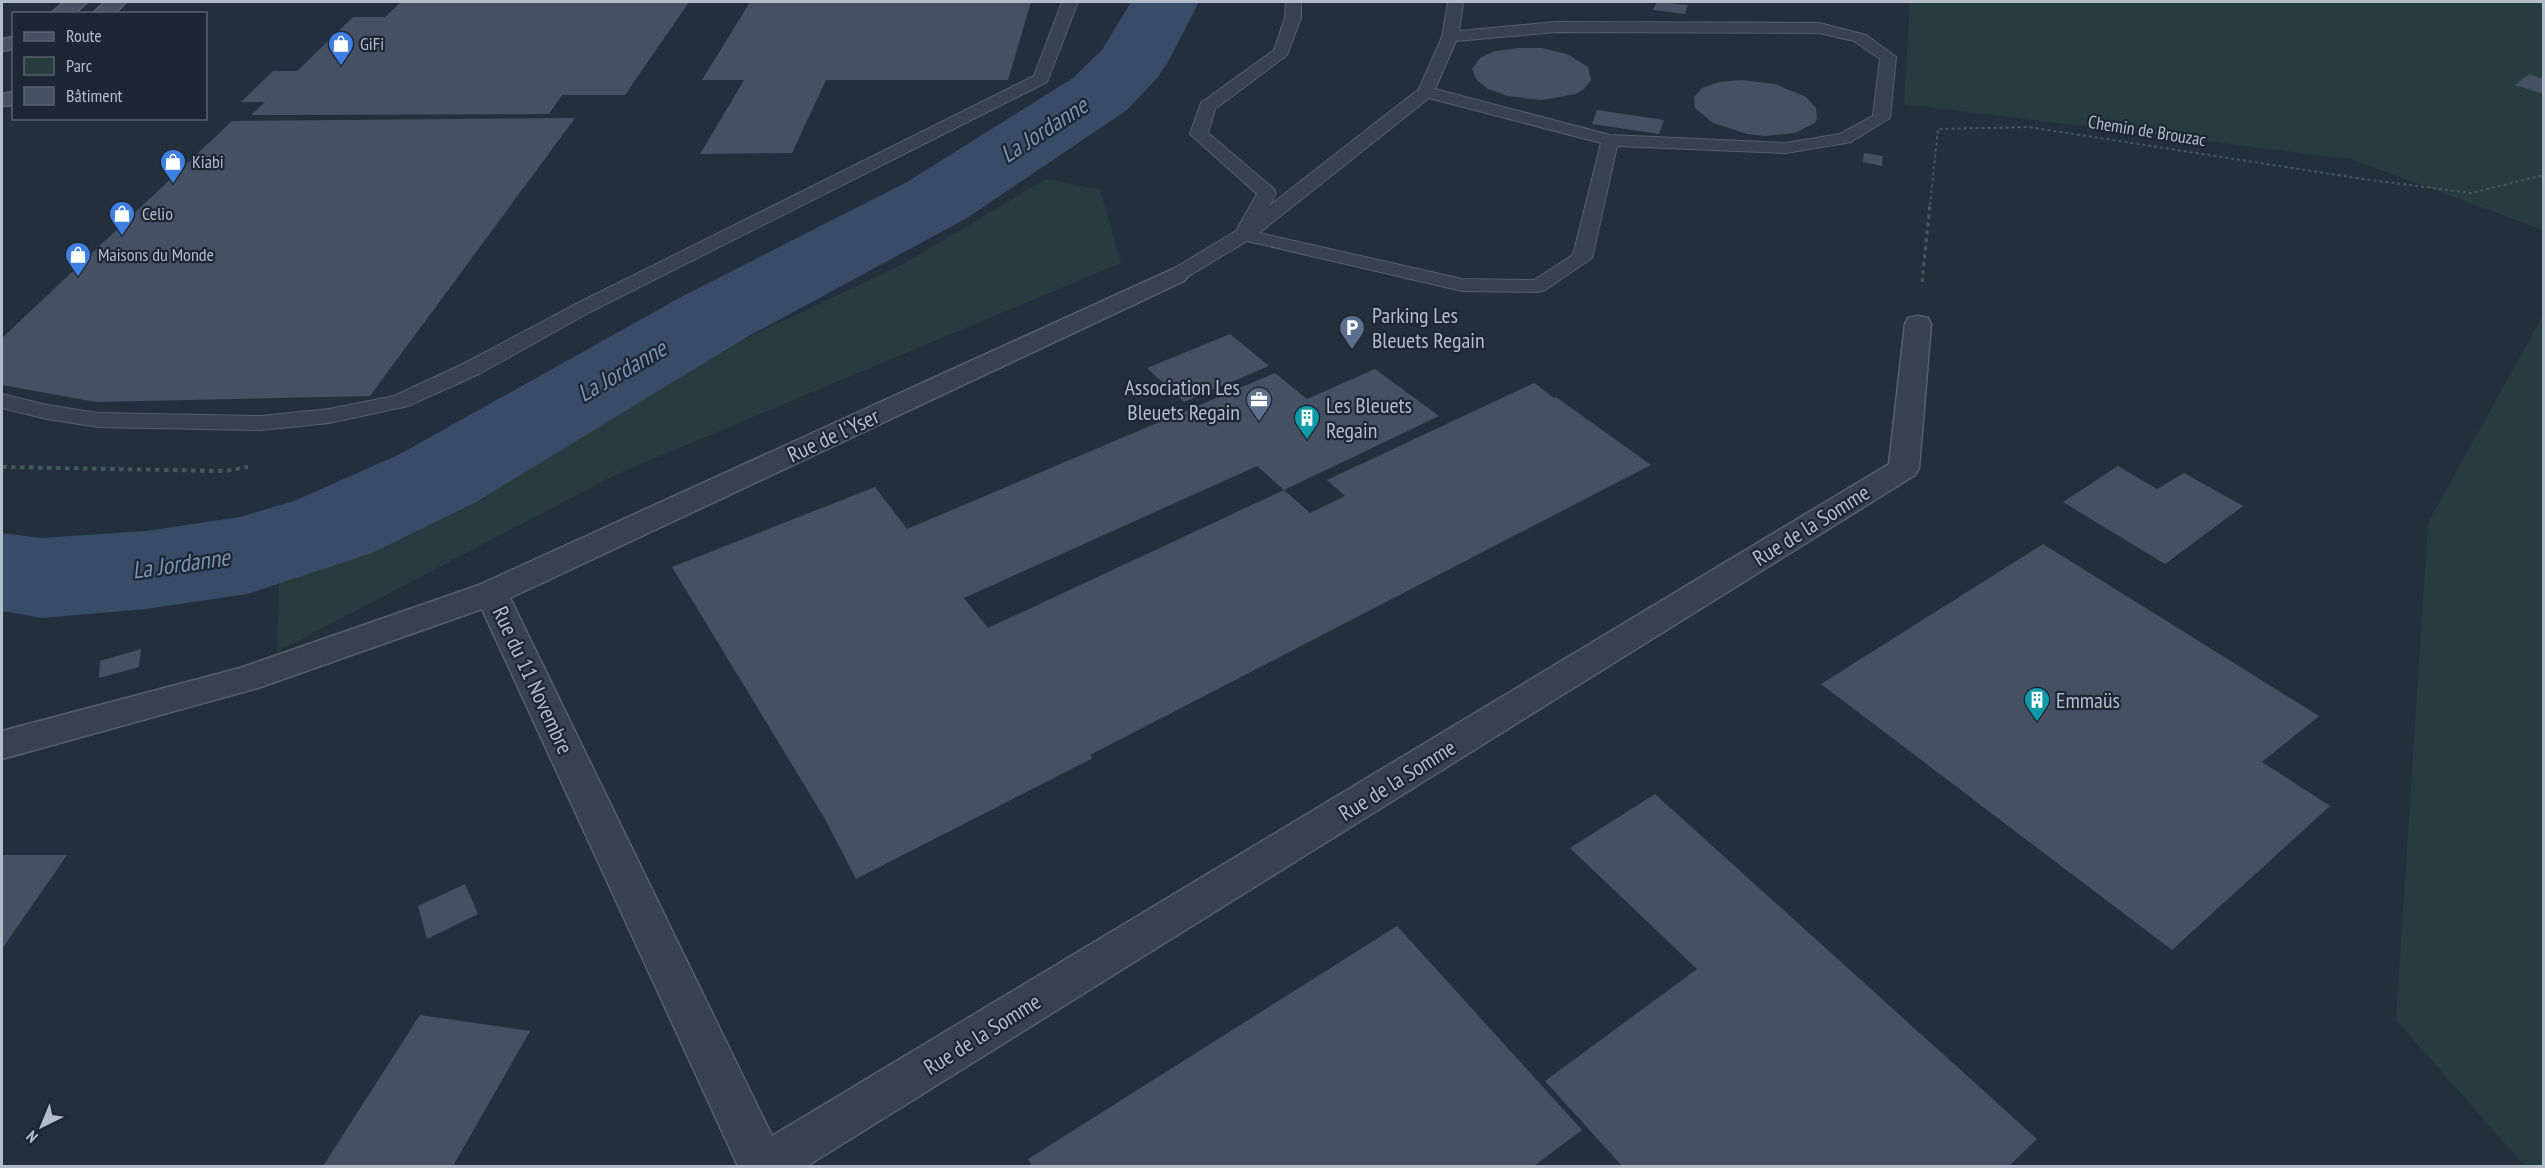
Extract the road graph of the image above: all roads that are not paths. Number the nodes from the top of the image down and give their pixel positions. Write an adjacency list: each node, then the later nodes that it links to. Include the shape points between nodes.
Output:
1 (77, 2): 6 (street)
2 (116, 2): 7 (street)
3 (1070, 2): 14 (lane, via 1041,80 583,308 471,369 400,401 329,416 261,423 98,420)
4 (1293, 2): 11 (lane, via 1293,18 1281,52 1207,107 1199,134 1267,193)
5 (1455, 2): 8 (lane)
6 (63, 12)
7 (104, 12)
8 (1450, 37): 9 (lane); 10 (lane, via 1556,27 1819,28 1860,38 1888,57 1881,118 1845,138 1786,148)
9 (1426, 92): 10 (lane); 11 (lane)
10 (1610, 140): 11 (lane, via 1582,258 1538,286 1462,285)
11 (1244, 235): 12 (lane)
12 (1175, 276): 15 (street, Rue de l'Yser)
13 (1918, 324): 17 (street, Rue de la Somme, via 1904,468)
14 (2, 401)
15 (491, 593): 16 (street, Rue du 11 Novembre, via 246,679); 17 (street, Rue du 11 Novembre)
16 (2, 745)
17 (764, 1167)

